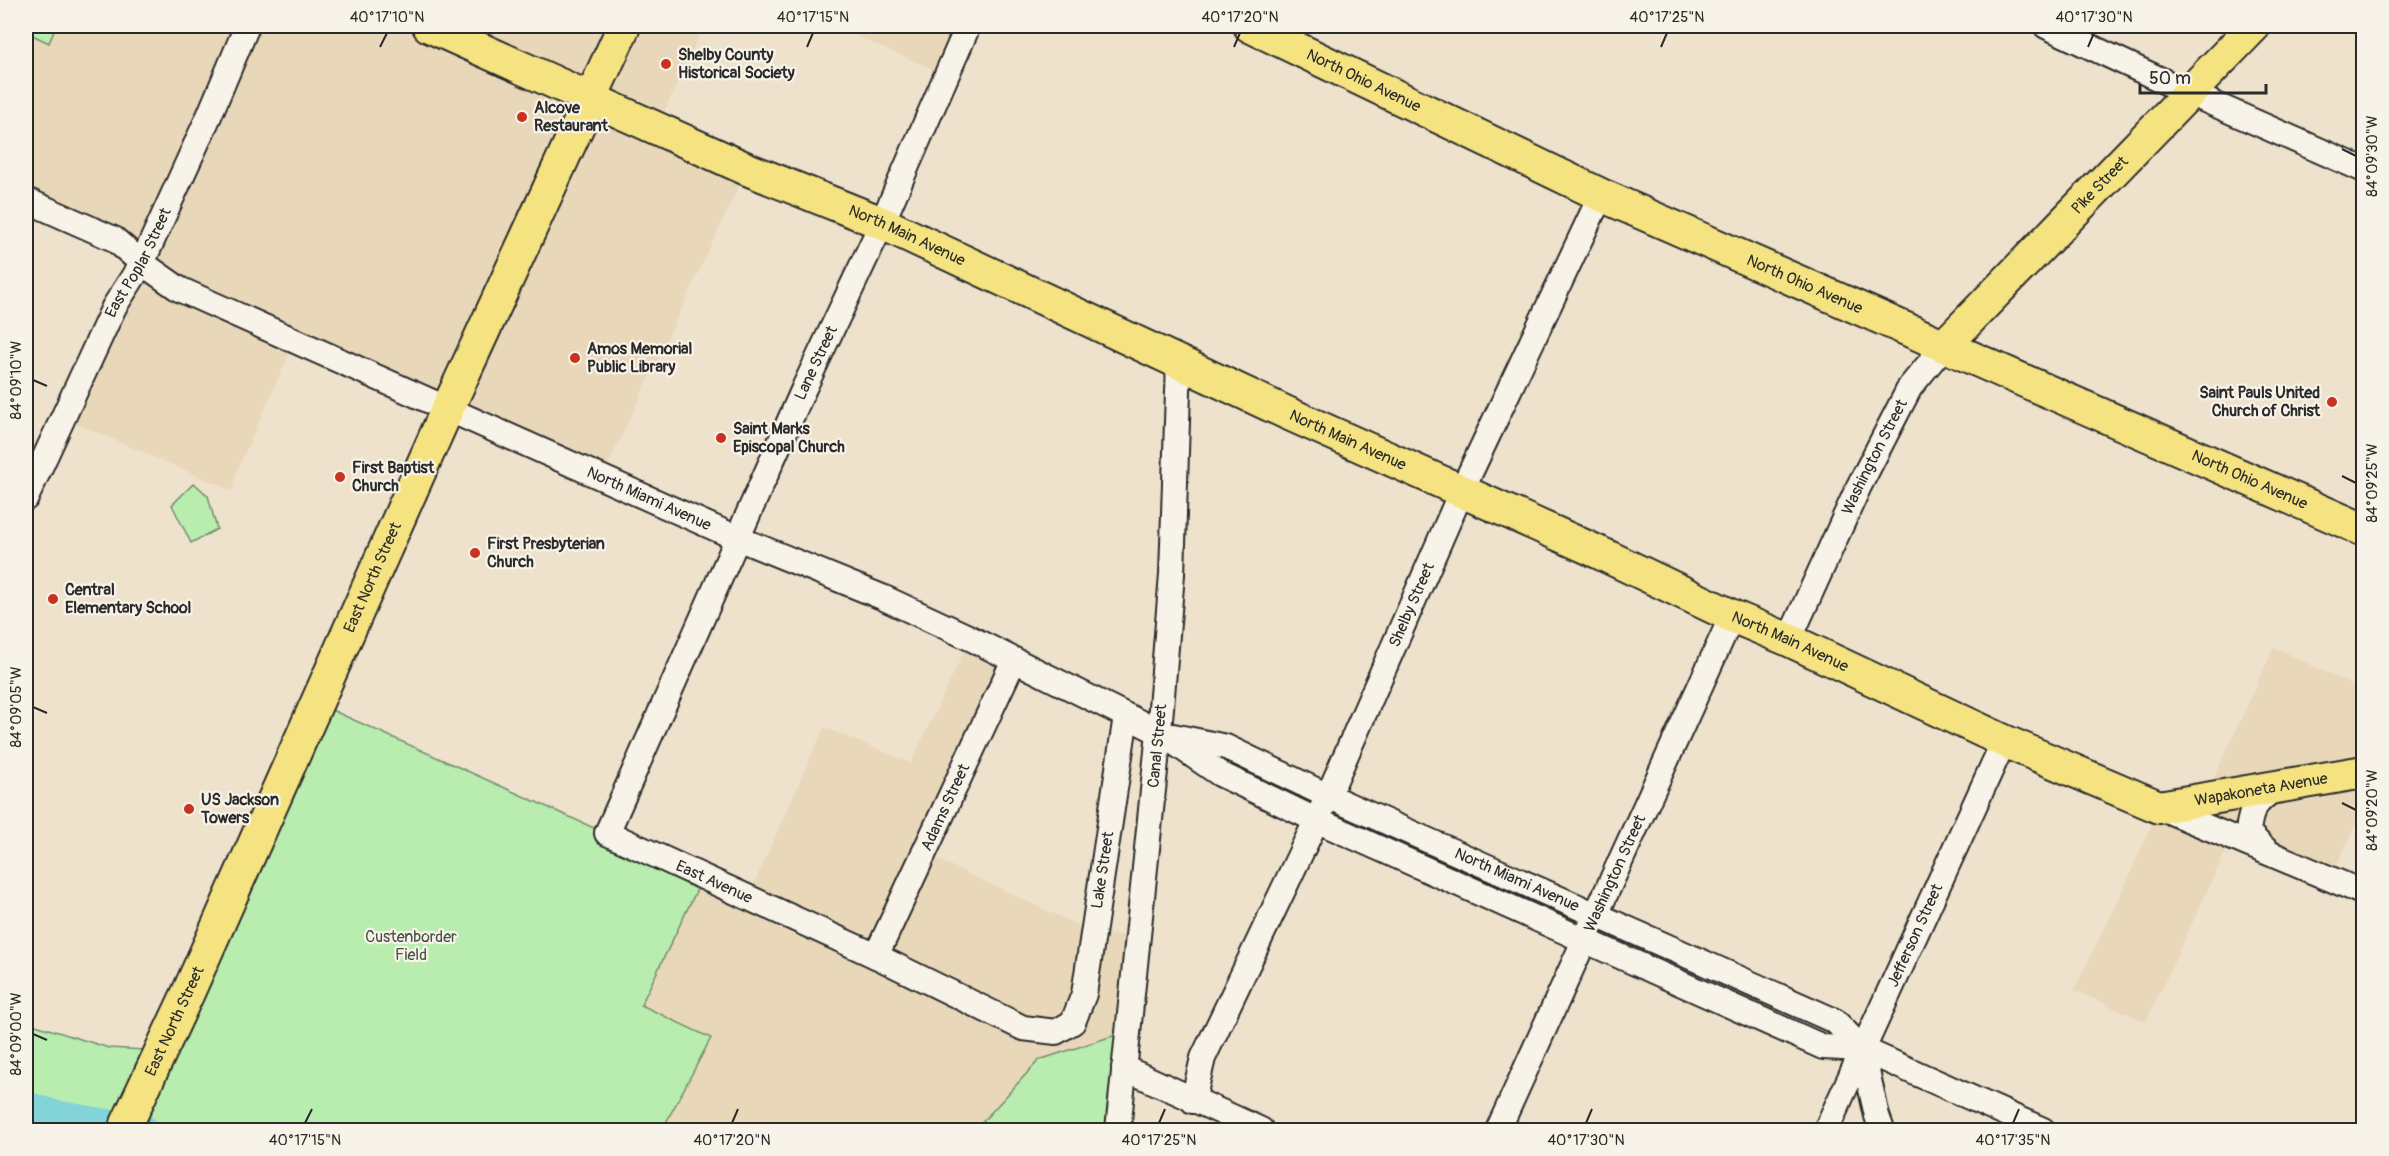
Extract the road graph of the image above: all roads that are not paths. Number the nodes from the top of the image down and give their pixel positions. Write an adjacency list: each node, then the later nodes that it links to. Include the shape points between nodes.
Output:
1 (247, 26): 14 (street, East Poplar Street)
2 (429, 26): 9 (main road, North Main Avenue)
3 (624, 26): 9 (main road, East North Street)
4 (968, 26): 13 (street, Lane Street)
5 (1250, 26): 11 (main road, North Ohio Avenue)
6 (2046, 26): 8 (street)
7 (2254, 26): 8 (main road, Pike Street)
8 (2189, 93): 10 (street); 15 (main road, Pike Street)
9 (589, 99): 13 (main road, North Main Avenue); 17 (main road, East North Street)
10 (2364, 170)
11 (1601, 195): 15 (main road, North Ohio Avenue); 18 (street, Shelby Street)
12 (26, 200): 14 (street, North Miami Avenue, via 114,239)
13 (882, 223): 16 (main road, North Main Avenue); 21 (street, Lane Street)
14 (142, 263): 17 (street, North Miami Avenue, via 179,289); 19 (street, East Poplar Street, via 114,307)
15 (1944, 346): 20 (main road, North Ohio Avenue); 23 (street, Washington Street, via 1910,387 1859,486)
16 (1179, 361): 18 (main road, North Main Avenue); 26 (street, Canal Street, via 1172,574)
17 (447, 410): 21 (street, North Miami Avenue); 43 (main road, East North Street)
18 (1462, 490): 22 (main road, North Main Avenue); 30 (street, Shelby Street)
19 (26, 498)
20 (2364, 530)
21 (737, 538): 24 (street, North Miami Avenue, via 882,597); 33 (street, Lane Street)
22 (1732, 616): 23 (main road, North Main Avenue); 36 (street, Washington Street)
23 (1789, 640): 27 (main road, North Main Avenue)
24 (1014, 660): 25 (street, North Miami Avenue); 38 (street, Adams Street)
25 (1126, 716): 26 (street, North Miami Avenue); 39 (street, Lake Street, via 1084,994)
26 (1159, 732): 30 (street, North Miami Avenue, via 1226,747); 32 (street, North Miami Avenue, via 1220,774); 41 (street, Canal Street)
27 (2004, 741): 31 (main road, North Main Avenue); 40 (street, Jefferson Street)
28 (2364, 772): 29 (main road, Wapakoneta Avenue)
29 (2276, 787): 31 (main road, Wapakoneta Avenue); 34 (street, North Main Avenue, via 2256,803 2249,817 2248,833)
30 (1328, 796): 32 (street, Shelby Street); 36 (street, North Miami Avenue)
31 (2159, 807): 34 (street, North Main Avenue)
32 (1316, 820): 37 (street, North Miami Avenue); 42 (street, Shelby Street, via 1203,1058)
33 (607, 833): 38 (street, East Avenue)
34 (2268, 852): 35 (street, North Main Avenue)
35 (2364, 893)
36 (1598, 914): 37 (street, Washington Street); 40 (street, North Miami Avenue, via 1835,1021)
37 (1586, 939): 40 (street, North Miami Avenue, via 1823,1047); 46 (street, Washington Street)
38 (876, 956): 39 (street, East Avenue, via 1023,1028 1056,1032)
39 (1073, 1022)
40 (1862, 1049): 47 (street, Jefferson Street); 48 (street); 49 (street, North Miami Avenue)
41 (1124, 1068): 42 (street); 44 (street, Canal Street)
42 (1193, 1101): 45 (street)
43 (124, 1131)
44 (1118, 1131)
45 (1261, 1131)
46 (1498, 1131)
47 (1826, 1131)
48 (1882, 1131)
49 (2043, 1131)

